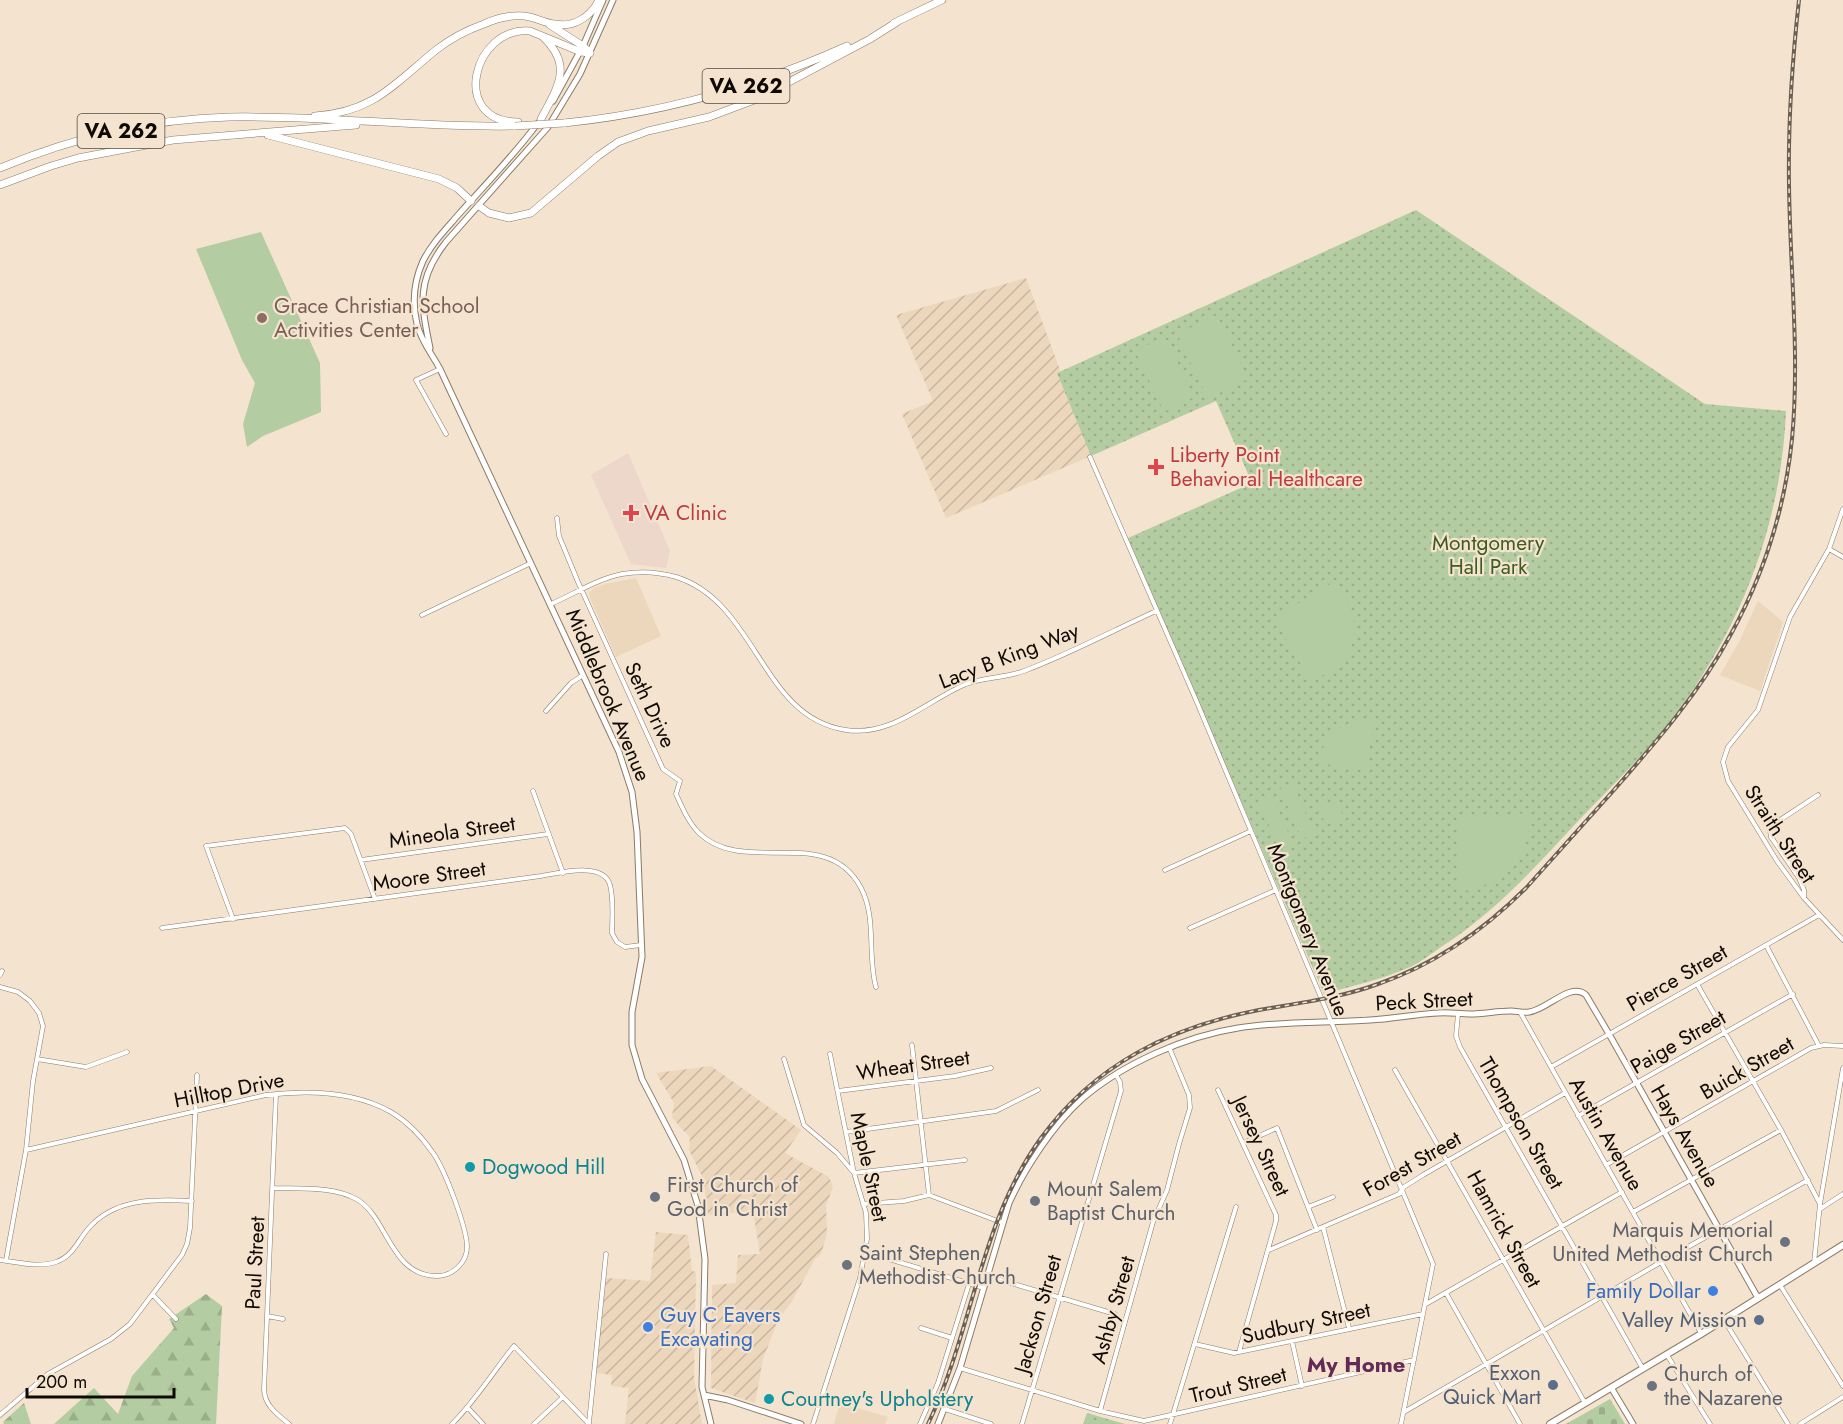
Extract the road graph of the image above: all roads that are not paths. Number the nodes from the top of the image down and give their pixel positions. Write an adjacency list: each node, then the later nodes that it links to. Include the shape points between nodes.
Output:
1 (601, 0): 4 (highway, via 586,17 573,23); 7 (main road, Middlebrook Avenue)
2 (613, 0): 8 (main road, Middlebrook Avenue)
3 (942, 0): 5 (highway, VA 262)
4 (546, 22): 7 (highway); 9 (highway, via 512,16 475,28 436,50 383,94 350,109 326,115)
5 (897, 22): 12 (highway, VA 262, bridge, via 741,88 661,109 586,121); 17 (highway, via 757,99 709,117 648,130 618,142 531,213 509,218)
6 (541, 36): 7 (highway); 10 (highway, via 558,55 561,71); 12 (highway, via 521,30 498,39 482,60 476,77 476,96 487,114)
7 (582, 49): 8 (highway); 10 (main road, Middlebrook Avenue)
8 (590, 53): 17 (main road, Middlebrook Avenue, via 557,113)
9 (246, 117): 11 (highway, VA 262); 14 (highway, VA 262, via 196,119 125,130 51,149)
10 (541, 119): 16 (main road, Middlebrook Avenue)
11 (380, 123): 12 (highway, VA 262, via 459,127); 13 (highway, VA 262)
12 (517, 124)
13 (232, 133): 15 (highway, VA 262, via 78,158); 16 (highway, via 278,137 433,177)
14 (0, 168)
15 (0, 185)
16 (471, 201): 17 (main road); 18 (main road, Middlebrook Avenue, via 432,245 417,277 415,314 421,339)
17 (479, 206): 18 (main road, Middlebrook Avenue, via 440,250 428,274 422,309)
18 (430, 350): 19 (main road, Middlebrook Avenue)
19 (440, 369): 20 (street, via 416,380); 26 (main road, Middlebrook Avenue)
20 (446, 434)
21 (1090, 457): 29 (street, Montgomery Avenue)
22 (1843, 509): 24 (street)
23 (558, 518): 27 (street, Seth Drive, via 560,536)
24 (1829, 549): 25 (street); 41 (street, Straith Street, via 1793,611 1758,710 1723,758 1728,781)
25 (1843, 557)
26 (532, 563): 28 (main road, Middlebrook Avenue); 30 (street)
27 (581, 590): 28 (street, Lacy B King Way); 29 (street, Lacy B King Way, via 615,576 643,572 671,576 694,585 731,615 795,705 822,724 858,731 891,725 968,684 1027,669); 52 (street, Seth Drive, via 663,769 680,781 676,794 694,827 727,850 815,855 850,873 868,905)
28 (551, 604): 31 (main road, Middlebrook Avenue)
29 (1156, 611): 35 (street, Montgomery Avenue)
30 (422, 615)
31 (584, 675): 32 (street); 48 (main road, Middlebrook Avenue, via 623,761 632,792)
32 (546, 711)
33 (533, 791): 36 (street)
34 (1818, 795): 41 (street, via 1770,831 1802,886)
35 (1251, 831): 38 (street); 40 (street, Montgomery Avenue)
36 (548, 834): 37 (street, Mineola Street); 39 (street)
37 (361, 860): 42 (street); 44 (street, via 349,830 343,827 206,846)
38 (1165, 870)
39 (563, 873): 42 (street, Moore Street); 48 (street, Moore Street, via 593,871 605,876 611,886 613,937 623,946)
40 (1276, 890): 45 (street); 57 (street, Montgomery Avenue)
41 (1804, 898): 43 (street, Straith Street)
42 (375, 899): 44 (street, Moore Street)
43 (1819, 915): 47 (street, Straith Street); 49 (street, Pierce Street)
44 (233, 919): 46 (street, Moore Street)
45 (1190, 927)
46 (162, 928)
47 (1843, 940)
48 (641, 945): 157 (main road, Middlebrook Avenue, via 632,1045 642,1079 684,1160 701,1216 705,1259)
49 (1766, 945): 50 (street, Pierce Street); 54 (street)
50 (1697, 984): 58 (street); 59 (street, Pierce Street)
51 (0, 987): 66 (street, via 24,996 39,1013 43,1032)
52 (876, 987)
53 (1582, 991): 55 (main road, Peck Street, via 1571,991 1531,1012); 59 (main road, Hays Avenue)
54 (1793, 994): 58 (street, Paige Street); 61 (street)
55 (1520, 1011): 56 (main road, Peck Street); 68 (street, Austin Avenue)
56 (1458, 1014): 57 (main road, Peck Street, via 1439,1012 1397,1019); 85 (street, Thompson Street, via 1456,1035 1460,1047)
57 (1330, 1022): 63 (main road, Peck Street, via 1237,1028); 99 (street, Montgomery Avenue)
58 (1725, 1032): 75 (street, Paige Street); 76 (street)
59 (1609, 1034): 68 (street, Pierce Street); 75 (main road, Hays Avenue)
60 (912, 1045): 74 (street)
61 (1819, 1046): 62 (street, Buick Street); 76 (street, Buick Street)
62 (1843, 1046)
63 (1169, 1047): 73 (main road, Peck Street); 163 (street, Ashby Street, via 1189,1095 1190,1108)
64 (127, 1052): 66 (street, via 86,1067)
65 (830, 1054): 79 (street, Maple Street)
66 (37, 1059): 90 (street)
67 (784, 1059): 95 (street, via 804,1125)
68 (1551, 1067): 80 (street, Austin Avenue)
69 (992, 1068): 74 (street, Wheat Street)
70 (1843, 1068): 106 (street)
71 (1395, 1070): 92 (street, Hamrick Street)
72 (197, 1075): 82 (street)
73 (1116, 1075): 111 (main road, Peck Street, via 1082,1099 1053,1132 1016,1188); 130 (street, Jackson Street, via 1121,1091)
74 (916, 1080): 79 (street, Wheat Street); 84 (street)
75 (1636, 1082): 83 (street, Paige Street); 88 (main road, Hays Avenue)
76 (1753, 1082): 86 (street); 88 (street, Buick Street)
77 (1038, 1090): 84 (street, via 999,1110)
78 (1218, 1090): 89 (street, Jersey Street)
79 (838, 1091): 87 (street, Maple Street)
80 (1565, 1093): 83 (street, Austin Avenue); 85 (street, Forest Street)
81 (276, 1094): 82 (street, Hilltop Drive); 98 (street, Paul Street); 98 (street, Hilltop Drive, via 356,1098 386,1109 410,1126 442,1169 467,1244 465,1256 458,1268 448,1274 424,1273 398,1255 373,1214 357,1199 338,1192)
82 (195, 1111): 90 (street, Hilltop Drive); 104 (street)
83 (1578, 1116): 94 (street, Austin Avenue)
84 (922, 1122): 87 (street); 93 (street)
85 (1506, 1127): 92 (street, Forest Street); 112 (street, Thompson Street)
86 (1780, 1130): 96 (street); 97 (street)
87 (846, 1132): 95 (street, Maple Street)
88 (1664, 1132): 94 (street, Buick Street); 96 (main road, Hays Avenue)
89 (1243, 1143): 107 (street, via 1277,1128); 117 (street, Jersey Street, via 1276,1215)
90 (26, 1150): 120 (street)
91 (965, 1160): 93 (street)
92 (1448, 1161): 99 (street, Forest Street); 121 (street, Hamrick Street)
93 (926, 1164): 95 (street); 102 (street)
94 (1606, 1165): 100 (street, Austin Avenue)
95 (854, 1173): 105 (street, Maple Street)
96 (1691, 1180): 110 (street); 115 (main road, Hays Avenue)
97 (1808, 1180): 106 (street); 115 (street)
98 (273, 1188): 136 (street, Paul Street)
99 (1401, 1191): 113 (street, Forest Street); 133 (street, Montgomery Avenue, via 1433,1264)
100 (1622, 1192): 110 (street, Austin Avenue); 112 (street)
101 (1843, 1194): 109 (street)
102 (929, 1196): 105 (street); 111 (street)
103 (1332, 1197): 107 (street)
104 (192, 1201): 120 (street, via 150,1200 119,1208 96,1221 71,1253 54,1263); 129 (street, via 185,1250)
105 (863, 1204): 118 (street, Maple Street)
106 (1820, 1204): 109 (street)
107 (1308, 1207): 114 (street)
108 (1236, 1208): 146 (street)
109 (1820, 1209): 123 (street)
110 (1633, 1212): 122 (street, Austin Avenue)
111 (1003, 1223): 124 (main road, Peck Street)
112 (1562, 1226): 121 (street); 131 (street, Thompson Street)
113 (1323, 1227): 114 (street, Forest Street); 141 (street)
114 (1317, 1230): 117 (street, Forest Street)
115 (1719, 1230): 122 (street); 132 (main road, Hays Avenue)
116 (1843, 1245): 123 (main road)
117 (1269, 1250): 147 (street, Jersey Street)
118 (866, 1252): 125 (street); 174 (street, Maple Street)
119 (606, 1254): 171 (street)
120 (3, 1260)
121 (1504, 1260): 128 (street); 142 (street, Hamrick Street)
122 (1661, 1262): 131 (street); 143 (street, Austin Avenue)
123 (1814, 1263): 126 (main road)
124 (987, 1276): 127 (main road, Peck Street); 130 (street)
125 (969, 1284): 127 (street); 144 (street)
126 (1780, 1284): 132 (main road); 154 (street)
127 (984, 1288): 151 (main road, Peck Street)
128 (1446, 1293): 133 (street); 150 (street)
129 (153, 1295): 137 (street); 165 (street, via 116,1336 56,1369)
130 (1059, 1297): 134 (street); 156 (street, Jackson Street)
131 (1603, 1297): 142 (street); 152 (street, Thompson Street)
132 (1758, 1298): 139 (main road)
133 (1426, 1304): 135 (street, Montgomery Avenue)
134 (1115, 1314)
135 (1423, 1314): 141 (street, Sudbury Street); 149 (street, Montgomery Avenue)
136 (267, 1316): 138 (street); 167 (street, Paul Street, via 264,1395 270,1408)
137 (176, 1319)
138 (283, 1319)
139 (1724, 1320): 143 (main road); 185 (street)
140 (921, 1328): 144 (street)
141 (1349, 1328): 145 (street, Sudbury Street)
142 (1544, 1331): 150 (street); 160 (street, Hamrick Street)
143 (1701, 1334): 148 (main road)
144 (952, 1338): 175 (street)
145 (1292, 1341): 147 (street, Sudbury Street); 153 (street)
146 (1195, 1344): 147 (street, Sudbury Street, via 1230,1354); 166 (street)
147 (1239, 1352)
148 (1668, 1355): 152 (main road); 184 (street)
149 (1413, 1360): 153 (street, Trout Street); 164 (street, Montgomery Avenue)
150 (1487, 1364): 164 (street); 181 (street)
151 (960, 1368): 156 (street, Trout Street); 162 (main road, Peck Street)
152 (1643, 1369): 155 (main road)
153 (1302, 1386): 166 (street, Trout Street)
154 (1843, 1386)
155 (1612, 1389): 160 (main road); 183 (main road)
156 (1032, 1390): 163 (street, Trout Street); 178 (street, Jackson Street)
157 (704, 1395): 172 (main road, Middlebrook Avenue); 173 (main road)
158 (563, 1397): 161 (street, via 514,1346); 170 (street); 171 (street)
159 (1843, 1397): 186 (street)
160 (1586, 1403): 182 (main road)
161 (468, 1408): 168 (street); 169 (street)
162 (945, 1409): 176 (main road, Peck Street); 177 (street)
163 (1100, 1410): 166 (street, Trout Street, via 1144,1421)
164 (1403, 1412): 180 (street, Montgomery Avenue)
165 (0, 1415)
166 (1174, 1415): 179 (street)
167 (289, 1424)
168 (452, 1424)
169 (483, 1424)
170 (534, 1424)
171 (589, 1424)
172 (711, 1424)
173 (801, 1424)
174 (813, 1424)
175 (920, 1424)
176 (938, 1424)
177 (991, 1424)
178 (1022, 1424)
179 (1170, 1424)
180 (1401, 1424)
181 (1520, 1424)
182 (1550, 1424)
183 (1633, 1424)
184 (1710, 1424)
185 (1788, 1424)
186 (1800, 1424)

